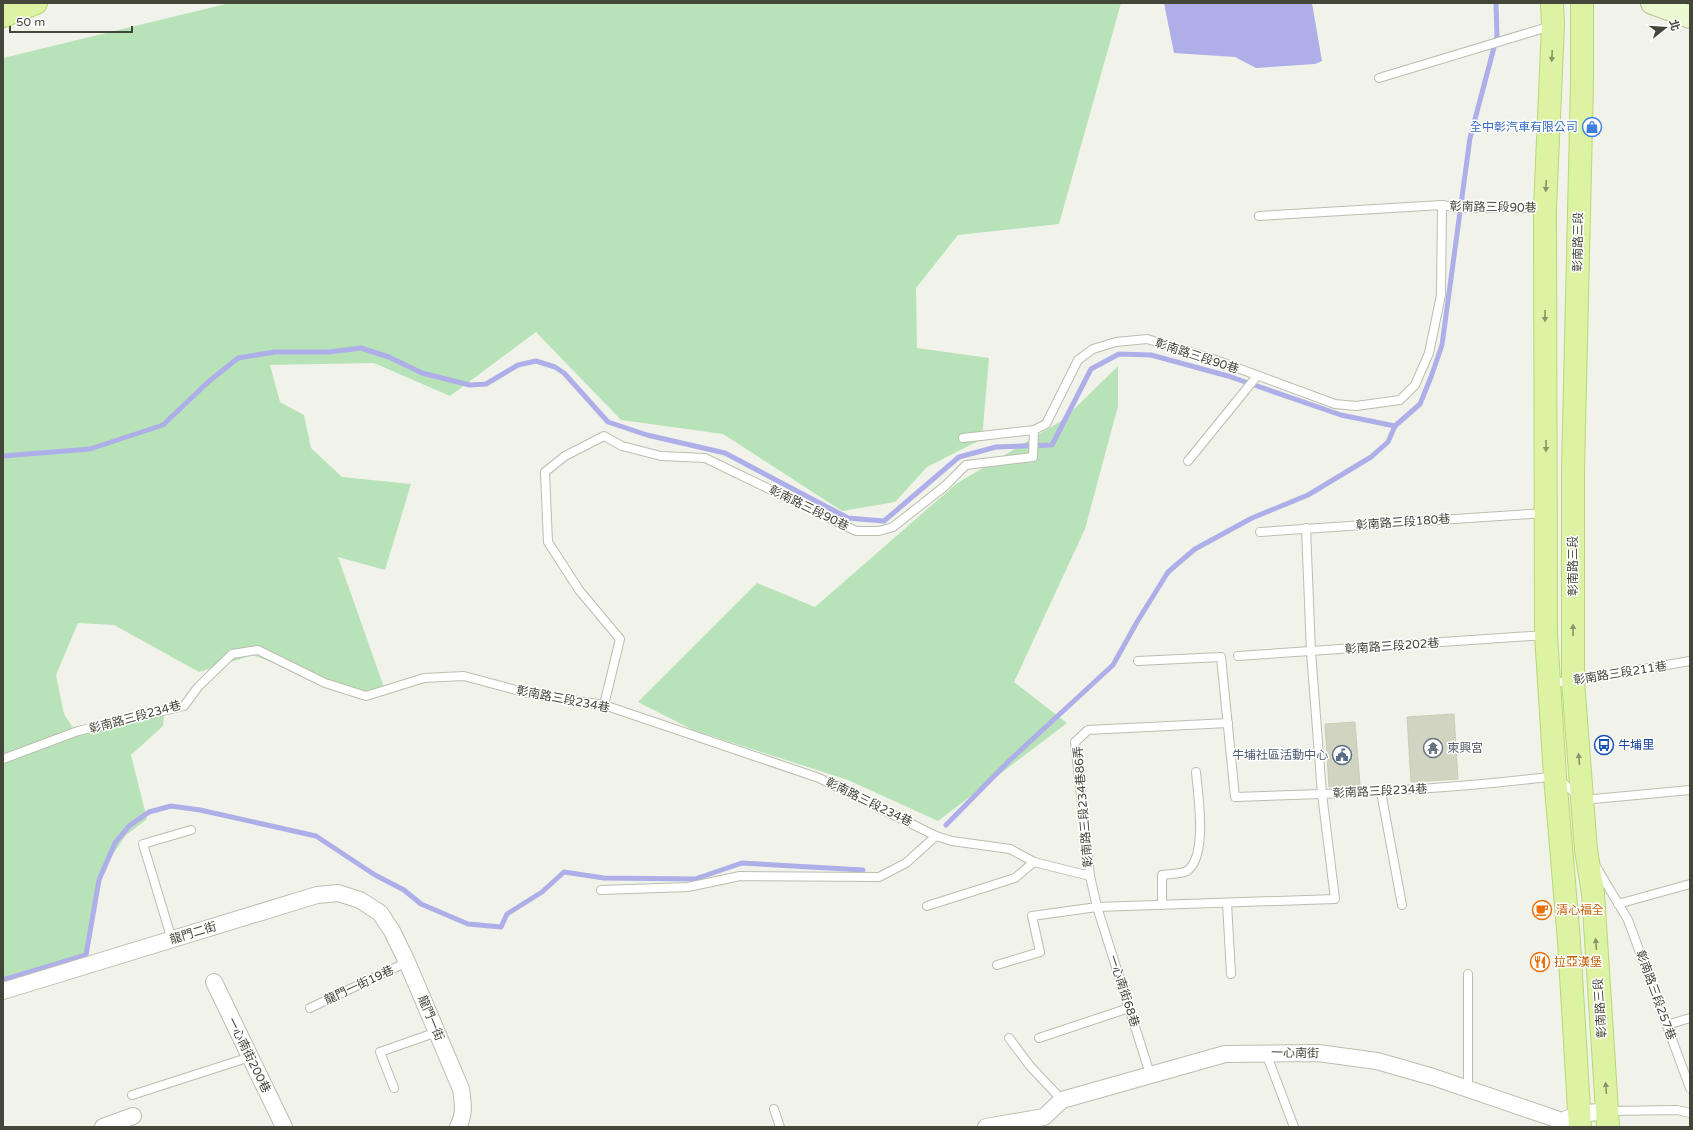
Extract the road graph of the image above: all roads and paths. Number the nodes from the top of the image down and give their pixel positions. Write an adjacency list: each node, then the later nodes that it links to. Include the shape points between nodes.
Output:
1 (30, 3): 6 (main road)
2 (36, 3): 7 (main road)
3 (1552, 3): 9 (main road)
4 (1582, 3): 26 (main road, 彰南路三段, one-way to 4, via 1573,462)
5 (1652, 3): 8 (street)
6 (3, 10)
7 (3, 16)
8 (1690, 17)
9 (1553, 25): 10 (lane); 12 (main road, one-way to 12)
10 (1379, 78)
11 (1442, 205): 12 (lane, 彰南路三段90巷, via 1460,208); 13 (lane, 彰南路三段90巷); 14 (lane, 彰南路三段90巷, via 1441,295 1430,353 1415,385 1400,400 1356,406 1335,404)
12 (1545, 208): 18 (main road, one-way to 18)
13 (1259, 216)
14 (1257, 376): 15 (lane, 彰南路三段90巷, via 1213,359 1147,339 1116,342 1093,349 1078,360 1046,424); 17 (lane)
15 (1034, 430): 16 (lane); 28 (lane, 彰南路三段90巷, via 1033,458 966,465 945,486 893,527 879,531 856,531 705,458 661,456 622,446 604,436 564,456 545,472 548,542 579,590 620,639)
16 (963, 438)
17 (1188, 461)
18 (1546, 513): 19 (lane, 彰南路三段180巷); 21 (main road)
19 (1306, 528): 20 (lane, 彰南路三段180巷); 22 (lane)
20 (1260, 532)
21 (1546, 635): 22 (lane, 彰南路三段202巷); 27 (main road)
22 (1311, 652): 23 (lane, 彰南路三段202巷); 35 (lane)
23 (1238, 656)
24 (1138, 661): 29 (lane, via 1221,657)
25 (1690, 661): 26 (lane, 彰南路三段211巷)
26 (1573, 681): 27 (lane, 彰南路三段211巷); 36 (main road, 彰南路三段, one-way to 26)
27 (1549, 683): 32 (main road)
28 (604, 704): 30 (lane, 彰南路三段234巷, via 531,694 464,676 424,678 366,696 325,683 258,650 232,654 198,687 184,706 78,731); 38 (lane, 彰南路三段234巷, via 819,778)
29 (1228, 723): 35 (lane, via 1235,797); 41 (lane, 彰南路三段234巷86弄, via 1088,730 1075,742)
30 (3, 759)
31 (1196, 772): 46 (lane, via 1201,834 1194,863 1186,872 1162,875)
32 (1555, 776): 34 (lane, 彰南路三段234巷); 36 (lane); 77 (main road, via 1569,941)
33 (1690, 790): 36 (lane)
34 (1381, 792): 35 (lane, 彰南路三段234巷); 47 (lane)
35 (1322, 794): 44 (lane, 彰南路三段234巷, via 1335,899)
36 (1583, 800): 39 (main road, 彰南路三段)
37 (191, 830): 51 (lane, via 143,844)
38 (936, 836): 40 (lane, 彰南路三段234巷, via 952,841 1010,849); 43 (lane, via 906,863 879,877 740,876 688,887)
39 (1586, 850): 45 (lane, 彰南路三段257巷); 76 (main road, 彰南路三段, one-way to 39, via 1593,893)
40 (1034, 862): 41 (lane, 彰南路三段234巷); 48 (lane, via 1015,878)
41 (1090, 876): 49 (lane, 彰南路三段234巷86弄)
42 (1690, 884): 45 (lane)
43 (601, 890)
44 (1227, 903): 46 (lane, 彰南路三段234巷); 54 (lane)
45 (1618, 904): 61 (lane, 彰南路三段257巷, via 1628,920)
46 (1162, 905): 49 (lane, 彰南路三段234巷)
47 (1402, 905)
48 (927, 906)
49 (1097, 907): 53 (lane, 彰南路三段234巷, via 1032,916 1040,952); 59 (lane, 一心南街68巷)
50 (380, 913): 51 (street, 龍門二街, via 360,900 338,893 317,895); 52 (street, 龍門一街)
51 (172, 940): 57 (street, 龍門二街)
52 (407, 962): 58 (lane, 龍門一街19巷); 62 (street, 龍門一街)
53 (997, 965)
54 (1231, 974)
55 (1468, 974): 70 (lane)
56 (214, 982): 66 (street, 一心南街200巷)
57 (3, 992)
58 (310, 1008)
59 (1129, 1008): 64 (lane); 67 (lane, 一心南街68巷)
60 (1690, 1018): 61 (lane)
61 (1667, 1025): 69 (lane, 彰南路三段257巷)
62 (437, 1032): 68 (lane, via 380,1052); 80 (street, 龍門一街, via 461,1089 463,1107)
63 (1009, 1038): 72 (lane, via 1030,1066)
64 (1039, 1038)
65 (1266, 1052): 67 (street, 一心南街, via 1225,1054); 70 (street, 一心南街, via 1318,1053 1377,1061); 83 (lane)
66 (250, 1057): 71 (lane); 79 (street, 一心南街200巷)
67 (1150, 1074): 72 (street, 一心南街)
68 (394, 1088)
69 (1690, 1088)
70 (1468, 1090): 77 (street, 一心南街, via 1562,1121)
71 (132, 1096)
72 (1062, 1100): 82 (street, 一心南街, via 1044,1117)
73 (774, 1109): 81 (lane)
74 (1690, 1113): 76 (lane, via 1677,1110)
75 (133, 1116): 78 (street)
76 (1608, 1119): 77 (street, 一心南街)
77 (1579, 1121)
78 (103, 1127)
79 (284, 1127)
80 (458, 1127)
81 (780, 1127)
82 (986, 1127)
83 (1294, 1127)

